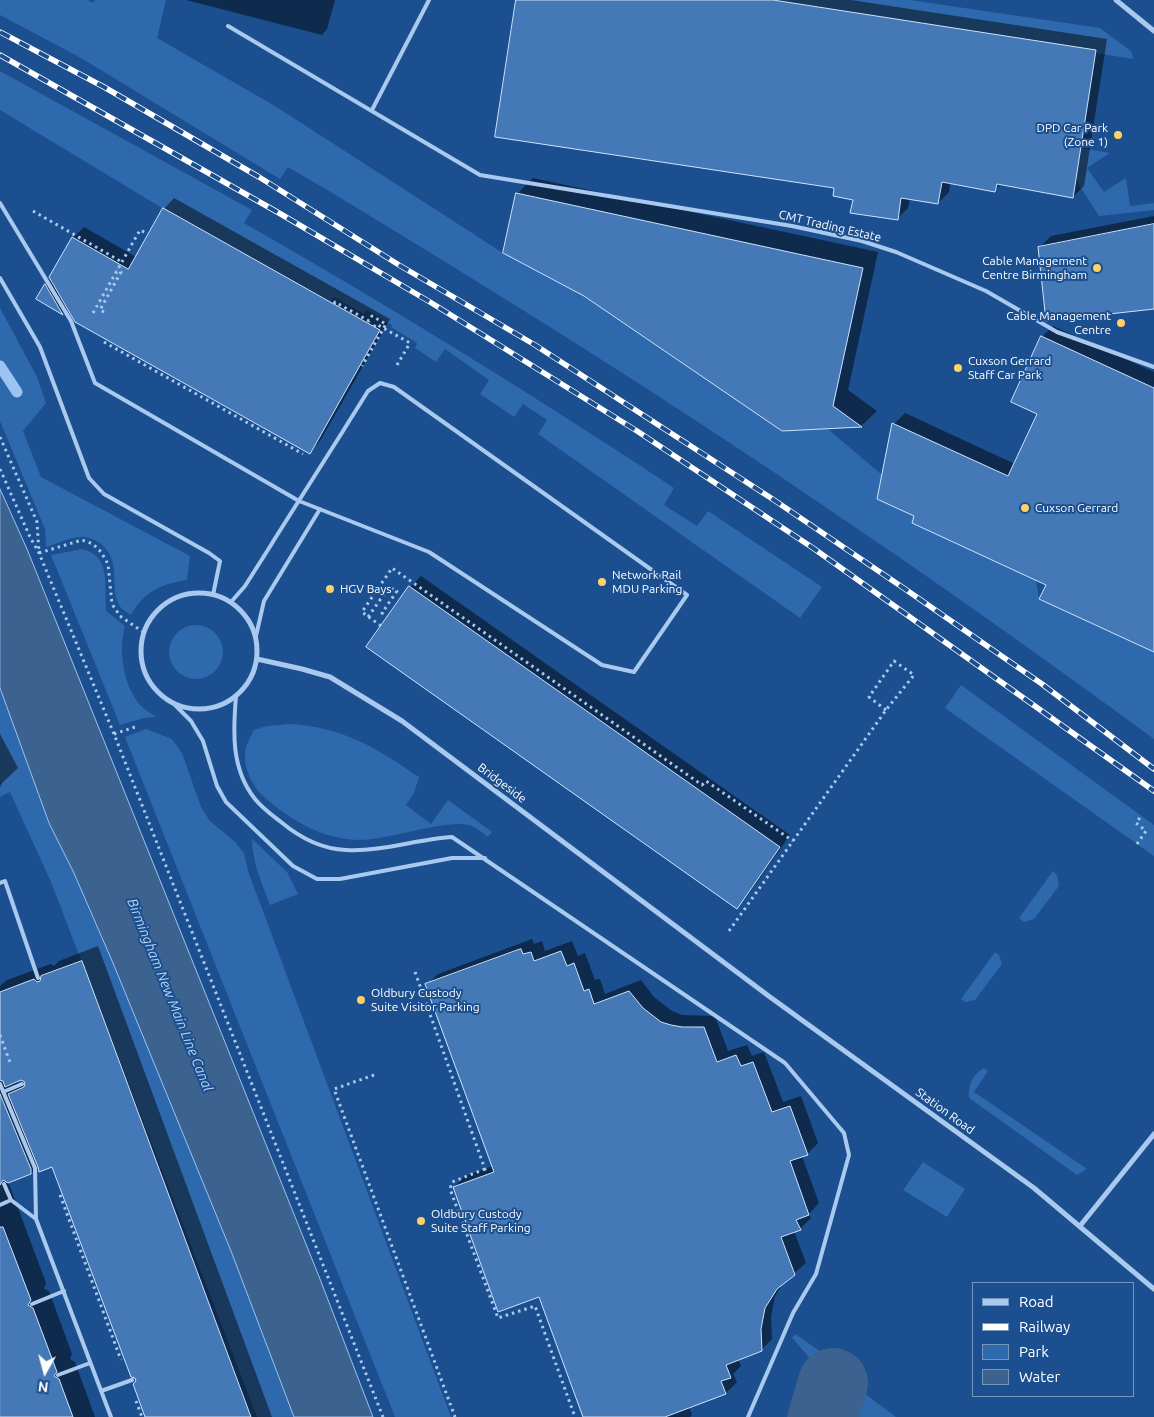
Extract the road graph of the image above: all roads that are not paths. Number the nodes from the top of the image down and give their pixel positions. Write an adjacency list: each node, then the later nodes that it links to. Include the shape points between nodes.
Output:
1 (429, 0): 5 (lane)
2 (1116, 0): 4 (street)
3 (228, 26): 5 (lane)
4 (1154, 31)
5 (372, 110): 8 (lane, CMT Trading Estate, via 480,174 792,226 896,252 986,290 1057,332)
6 (0, 203): 9 (lane, via 71,321 95,383)
7 (0, 278): 11 (lane, via 40,347 88,478 104,494 220,561)
8 (1154, 367)
9 (299, 501): 10 (lane); 10 (lane, via 368,392 380,382 394,387 687,594 634,672 602,665 429,552); 12 (lane, via 246,586)
10 (320, 509): 13 (lane, via 264,601)
11 (214, 595): 12 (street); 16 (street, via 192,593 171,599 154,613 143,632 140,653 145,674 157,692)
12 (231, 602): 13 (street, via 245,616)
13 (256, 636): 14 (street)
14 (257, 659): 15 (street, via 250,680); 19 (street, Bridgeside, via 330,677 402,721)
15 (236, 696): 16 (street, via 217,707 196,710); 17 (lane, via 234,745 246,787 256,801 292,831 314,843 348,850 372,850 452,837)
16 (174, 705): 17 (lane, via 191,721 203,741 217,786 226,802 293,866 317,878 340,879 452,858)
17 (484, 858): 38 (lane, via 785,1063 844,1133 849,1154 816,1274 793,1313)
18 (0, 883): 20 (lane, via 4,881)
19 (718, 958): 29 (street, Station Road, via 1034,1188)
20 (38, 978)
21 (0, 1084): 23 (lane)
22 (20, 1085): 23 (lane)
23 (3, 1092): 28 (lane, via 35,1168)
24 (1154, 1134): 29 (street)
25 (4, 1184): 26 (lane)
26 (11, 1200): 27 (lane); 28 (lane)
27 (0, 1205)
28 (36, 1219): 31 (lane)
29 (1080, 1226): 30 (street, Station Road)
30 (1154, 1289)
31 (64, 1291): 32 (lane); 33 (lane)
32 (32, 1304)
33 (90, 1363): 34 (lane); 36 (lane)
34 (58, 1374)
35 (130, 1381): 36 (lane)
36 (101, 1391): 37 (lane)
37 (111, 1417)
38 (748, 1417)

